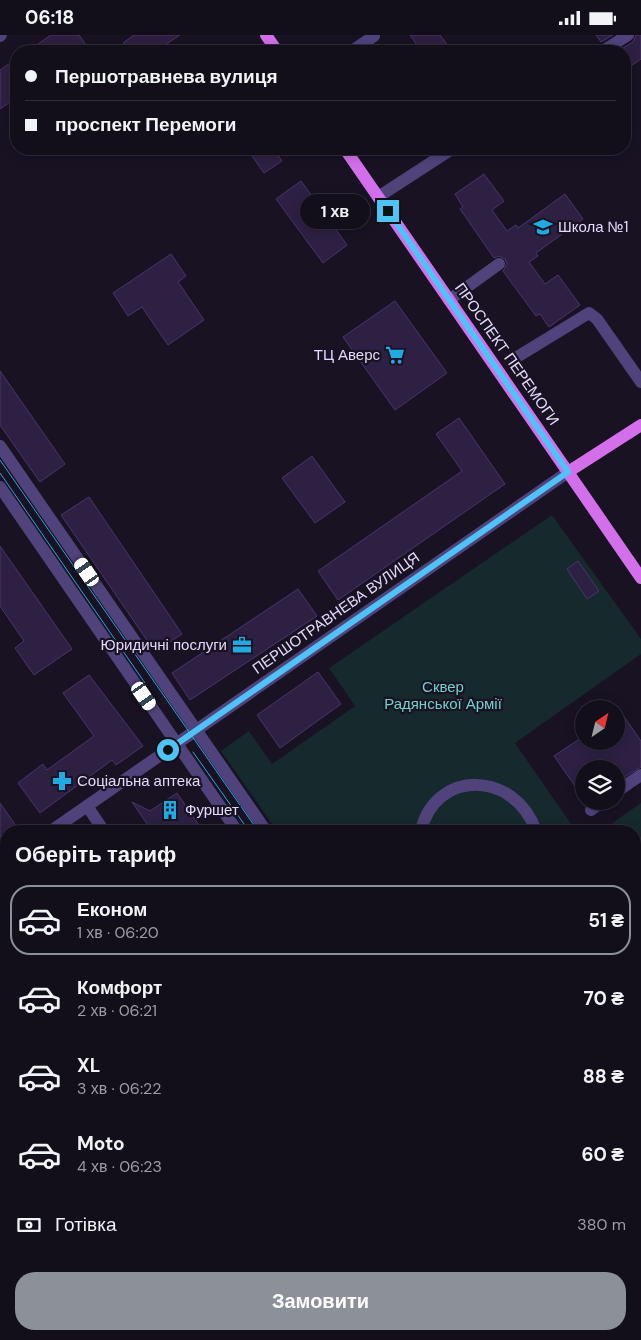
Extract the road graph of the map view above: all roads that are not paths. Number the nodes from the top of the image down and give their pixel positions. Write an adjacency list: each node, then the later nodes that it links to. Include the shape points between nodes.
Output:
1 (628, 35): 4 (street)
2 (374, 36): 3 (street)
3 (361, 45)
4 (612, 45)
5 (349, 155): 7 (main road, ПРОСПЕКТ ПЕРЕМОГИ)
6 (443, 155): 7 (street)
7 (378, 197): 9 (main road, ПРОСПЕКТ ПЕРЕМОГИ)
8 (499, 264): 9 (street)
9 (449, 300): 14 (main road, ПРОСПЕКТ ПЕРЕМОГИ)
10 (517, 357): 11 (street, via 589,313 597,319)
11 (641, 382)
12 (641, 425): 14 (main road, ПЕРШОТРАВНЕВА ВУЛИЦЯ)
13 (0, 446): 17 (street)
14 (568, 472): 16 (main road, ПРОСПЕКТ ПЕРЕМОГИ); 17 (street, ПЕРШОТРАВНЕВА ВУЛИЦЯ)
15 (0, 487): 18 (street)
16 (641, 578)
17 (196, 730): 18 (street, ПЕРШОТРАВНЕВА ВУЛИЦЯ); 25 (street)
18 (177, 744): 21 (street, ПЕРШОТРАВНЕВА ВУЛИЦЯ); 24 (street)
19 (641, 775): 20 (street)
20 (625, 786)
21 (87, 806): 22 (street, ПЕРШОТРАВНЕВА ВУЛИЦЯ); 23 (street)
22 (60, 825)
23 (100, 825)
24 (233, 825)
25 (262, 825)
26 (423, 825): 27 (street, via 439,799 458,789 480,785 502,790 514,797 525,807)
27 (533, 825)

